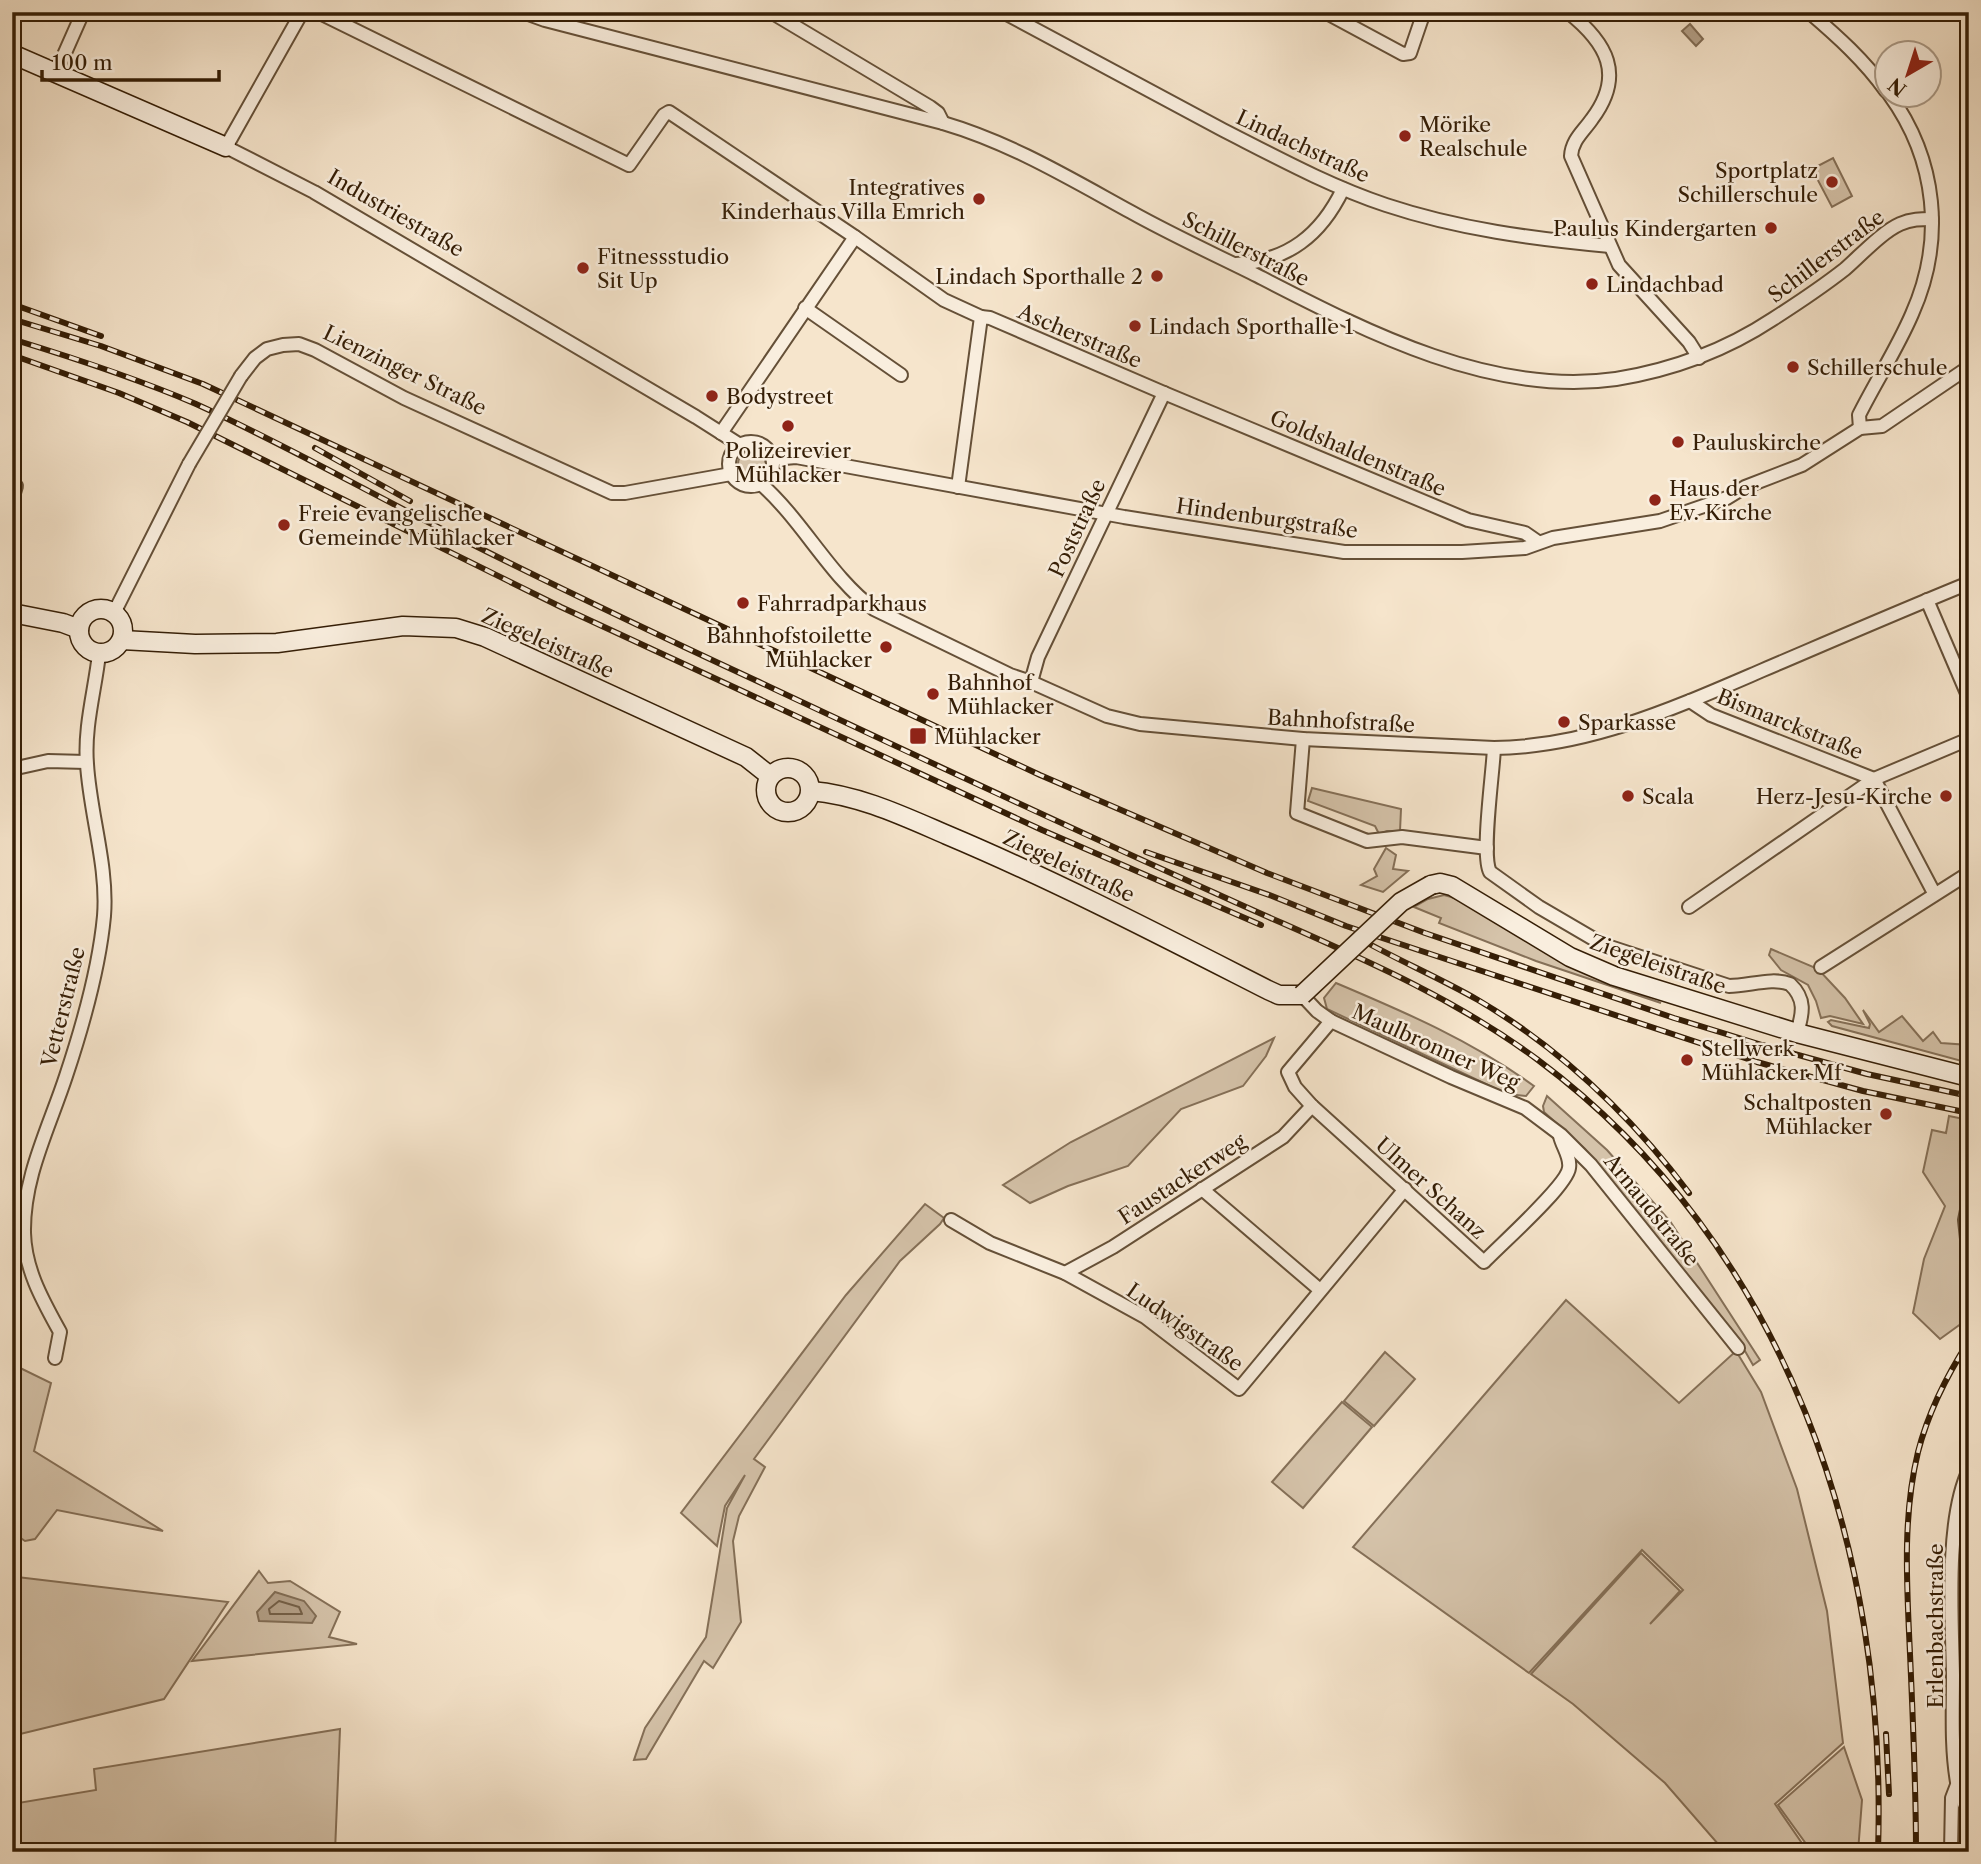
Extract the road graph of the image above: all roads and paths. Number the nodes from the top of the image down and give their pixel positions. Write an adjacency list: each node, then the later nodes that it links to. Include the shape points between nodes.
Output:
1 (83, 12): 13 (street)
2 (302, 12): 16 (street)
3 (318, 12): 19 (street, Ascherstraße, via 629,165 669,112)
4 (523, 12): 15 (street, Schillerstraße)
5 (771, 12): 15 (street, via 930,107)
6 (1003, 12): 17 (street, Lindachstraße)
7 (1325, 12): 8 (street, via 1403,54 1414,47)
8 (1424, 12)
9 (1568, 12): 20 (street, via 1603,47 1610,72 1608,93 1572,144 1571,156)
10 (1809, 12): 12 (street)
11 (12, 54): 13 (street, Industriestraße)
12 (1872, 72)
13 (56, 74): 16 (street, Industriestraße)
14 (1897, 108): 18 (street, via 1916,138 1926,170)
15 (943, 123): 21 (street, Schillerstraße, via 1014,148)
16 (226, 147): 29 (street, Industriestraße, via 314,191)
17 (1343, 189): 20 (street, Lindachstraße, via 1441,221); 21 (street, via 1329,214 1299,245 1268,259)
18 (1932, 219): 24 (street, Schillerstraße, via 1913,219 1897,226 1782,314); 28 (street, via 1918,299 1859,415)
19 (855, 236): 22 (street); 23 (street, Ascherstraße, via 944,300)
20 (1609, 246): 24 (street, via 1619,265)
21 (1234, 264): 24 (street, Schillerstraße, via 1410,348 1501,373 1543,380 1612,379)
22 (805, 308): 26 (street); 29 (street)
23 (981, 317): 27 (street, Ascherstraße); 35 (street)
24 (1699, 358)
25 (1969, 367): 28 (street, Hindenburgstraße, via 1882,426)
26 (901, 375)
27 (1164, 393): 37 (street, Poststraße); 38 (street, Goldshaldenstraße, via 1468,520 1525,533)
28 (1860, 428): 38 (street, Hindenburgstraße, via 1802,465 1660,522)
29 (721, 433): 30 (street, Industriestraße)
30 (740, 445): 31 (street, via 760,443); 32 (street, via 729,461)
31 (773, 459): 34 (street, via 773,471); 35 (street, Hindenburgstraße, via 796,457)
32 (732, 474): 34 (street, via 748,486); 42 (street, Lienzinger Straße, bridge, via 612,493 404,398 316,350 283,345 267,349 241,376 188,464)
33 (12, 484): 36 (street, via 16,486)
34 (761, 484): 46 (street, Bahnhofstraße, via 874,609)
35 (958, 487): 37 (street, Hindenburgstraße)
36 (12, 500)
37 (1106, 513): 38 (street, Hindenburgstraße, via 1344,552 1462,552 1525,548); 46 (street, Poststraße, via 1038,657)
38 (1538, 542)
39 (1969, 583): 40 (street, Bahnhofstraße)
40 (1927, 600): 47 (street); 48 (street, Bahnhofstraße)
41 (12, 613): 43 (street)
42 (114, 613): 43 (street, via 92,611); 44 (street, via 123,625)
43 (79, 629): 45 (street, via 82,643)
44 (122, 640): 45 (street, via 113,651); 54 (street, Ziegeleistraße, via 277,643 403,626 456,628 485,637 746,757)
45 (99, 654): 52 (street, Vetterstraße)
46 (1031, 682): 49 (street, Bahnhofstraße, via 1107,716 1140,724)
47 (1969, 698)
48 (1690, 701): 51 (street, Bahnhofstraße, via 1561,742); 55 (street, Bismarckstraße, via 1711,715)
49 (1303, 739): 51 (street, Bahnhofstraße); 57 (street, via 1297,813 1367,841 1402,837)
50 (1969, 739): 55 (street)
51 (1494, 748): 57 (street)
52 (86, 762): 53 (street, via 48,761); 77 (street, Vetterstraße, via 104,918 88,1005 29,1180 24,1234 35,1285 60,1332)
53 (12, 769)
54 (770, 776): 56 (street, via 782,769 796,769 807,778); 56 (street, via 767,799 778,810 799,810)
55 (1874, 779): 59 (street, Bismarckstraße); 60 (street)
56 (811, 791): 62 (street, Ziegeleistraße, via 841,795 917,822 1049,881 1279,995)
57 (1487, 848): 64 (street, via 1487,867 1495,877 1604,945 1729,986 1790,984 1802,1001)
58 (1969, 873): 59 (street)
59 (1934, 893): 61 (street)
60 (1689, 907)
61 (1821, 967)
62 (1302, 995): 63 (street); 64 (street, Ziegeleistraße, bridge, via 1401,902 1440,883 1590,967)
63 (1331, 1021): 66 (street, Ulmer Schanz, via 1288,1072); 67 (street, Maulbronner Weg)
64 (1797, 1033): 65 (street, Ziegeleistraße)
65 (1969, 1077)
66 (1312, 1106): 69 (street, Faustackerweg, via 1283,1137); 70 (street, Ulmer Schanz)
67 (1525, 1108): 68 (street, Arnaudstraße)
68 (1560, 1135): 70 (street, Ulmer Schanz, via 1569,1171 1484,1262); 76 (street, Arnaudstraße, via 1591,1165)
69 (1202, 1189): 74 (street, Faustackerweg); 75 (street)
70 (1405, 1189): 75 (street, Ludwigstraße)
71 (1969, 1200): 73 (street, via 1965,1220)
72 (951, 1220): 74 (street, Ludwigstraße, via 990,1243)
73 (1969, 1258)
74 (1065, 1273): 75 (street, Ludwigstraße, via 1144,1317 1239,1389)
75 (1320, 1290)
76 (1738, 1348)
77 (55, 1358)
78 (1969, 1470): 79 (street, Erlenbachstraße, via 1955,1526 1951,1616)
79 (1957, 1785): 80 (street); 81 (street, via 1952,1798)
80 (1969, 1817)
81 (1951, 1852)

